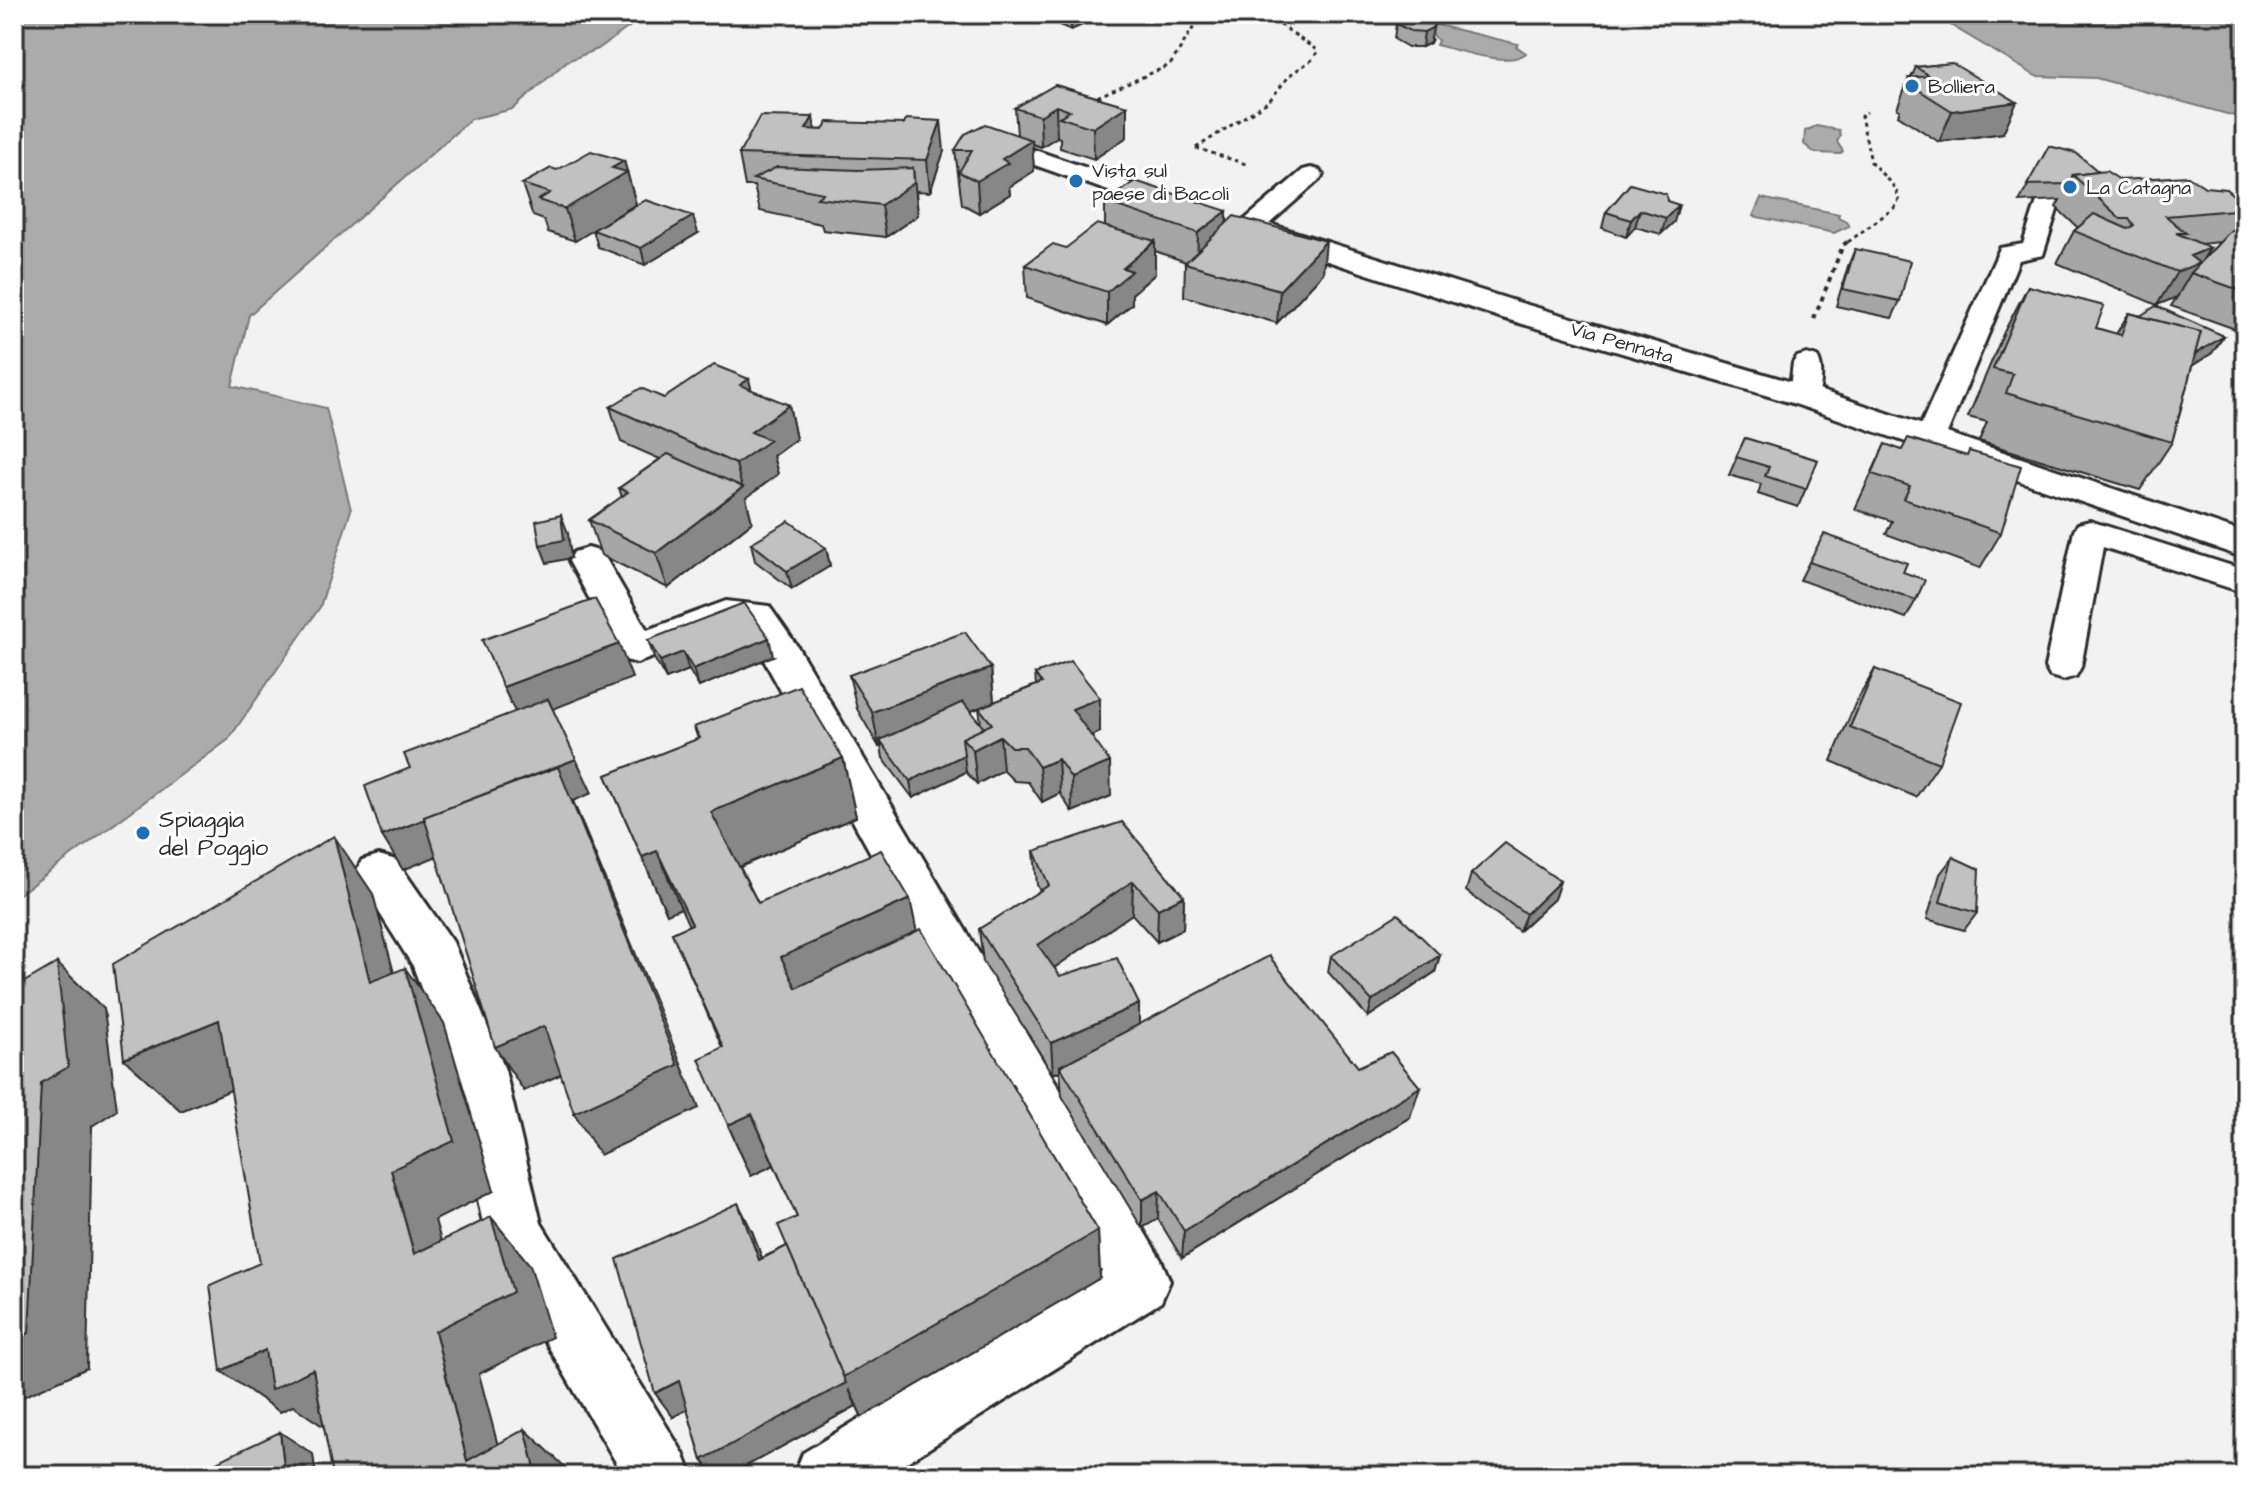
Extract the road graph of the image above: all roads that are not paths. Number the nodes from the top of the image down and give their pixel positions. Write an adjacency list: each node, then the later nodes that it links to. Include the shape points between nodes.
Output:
1 (997, 144): 4 (lane, Via Pennata)
2 (1311, 175): 4 (lane)
3 (2129, 200): 5 (lane, via 2047,203 2034,250 2009,253)
4 (1211, 216): 5 (street, Via Pennata, via 1510,310 1806,380)
5 (1930, 438): 6 (street, Via Pennata)
6 (2245, 546)
7 (588, 561): 12 (street, via 637,649 726,615 755,616 1140,1281)
8 (2245, 582): 9 (lane, via 2090,531)
9 (2063, 667)
10 (379, 874): 11 (street, via 435,957 478,1070 514,1233)
11 (660, 1476)
12 (826, 1476)

